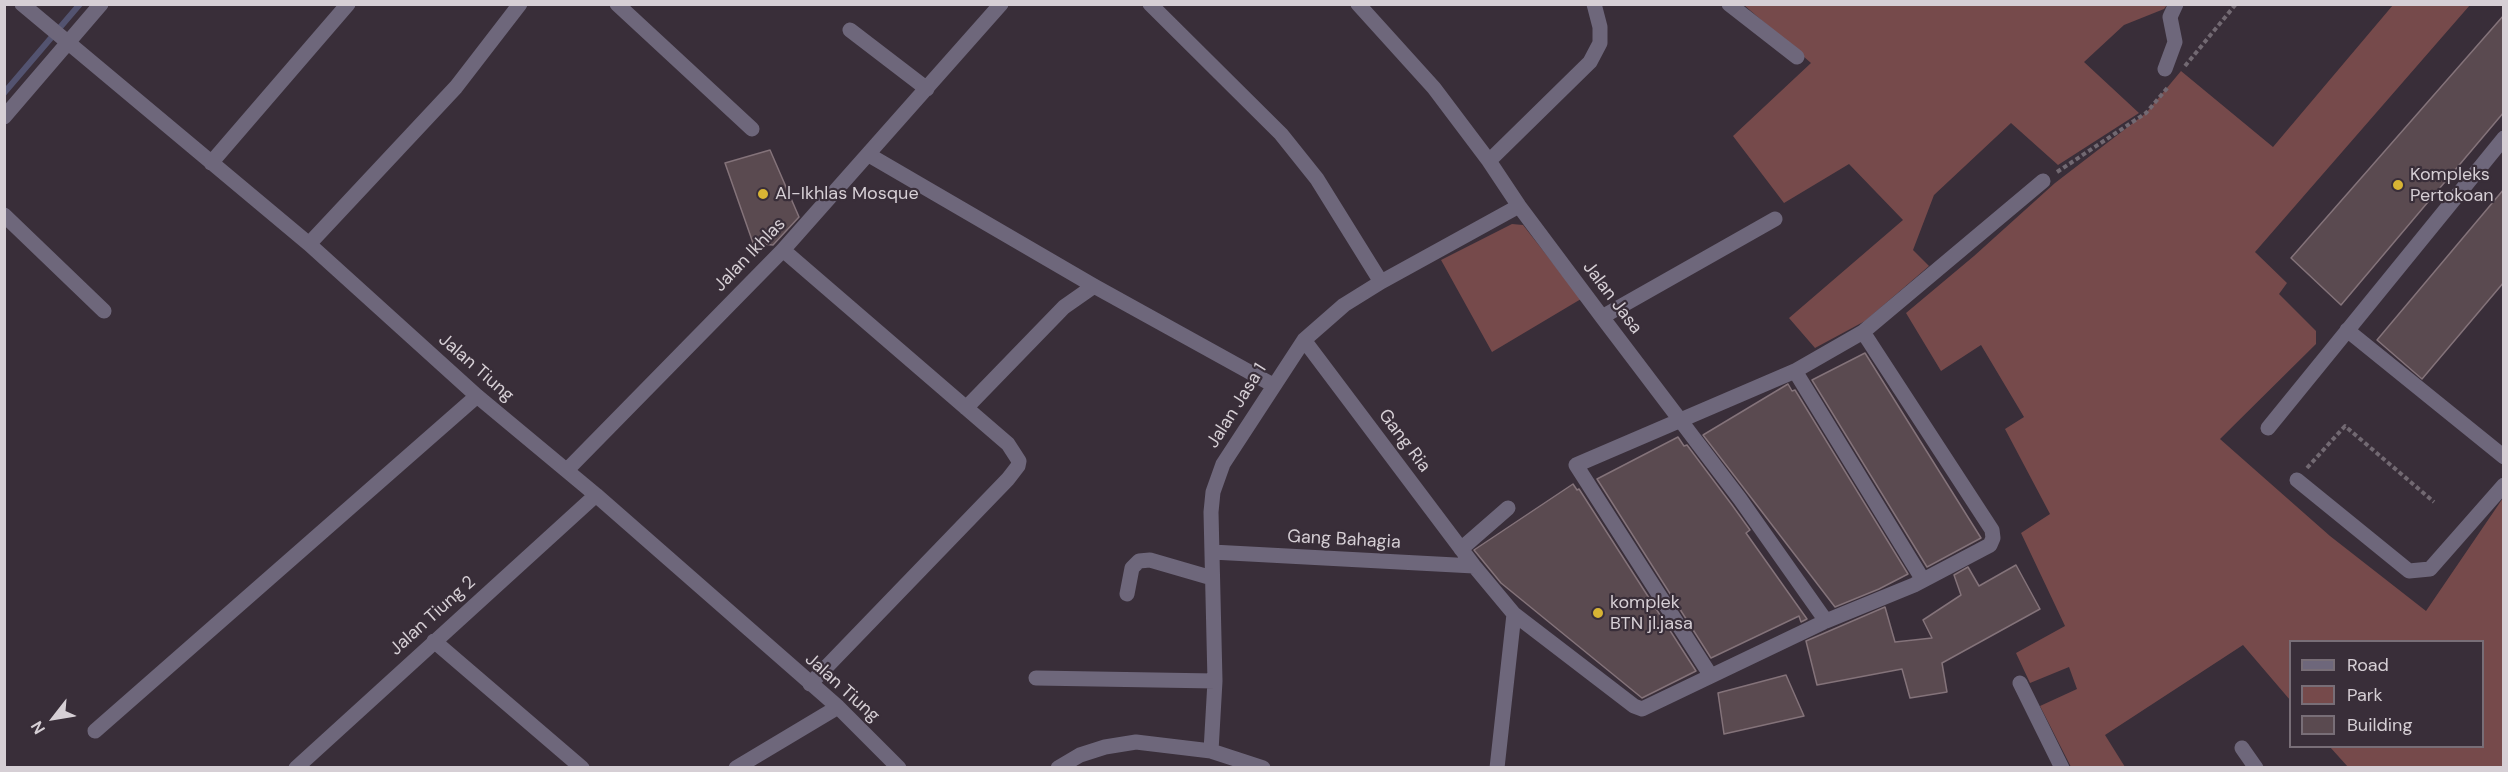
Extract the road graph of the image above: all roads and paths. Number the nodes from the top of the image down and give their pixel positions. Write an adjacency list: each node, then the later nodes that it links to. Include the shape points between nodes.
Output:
1 (22, 4): 14 (street, Jalan Tiung)
2 (101, 4): 14 (street)
3 (348, 4): 24 (street)
4 (520, 4): 29 (street, via 456,87)
5 (617, 4): 20 (street)
6 (1001, 4): 18 (street, Jalan Ikhlas)
7 (1150, 4): 31 (street, via 1281,134 1317,179)
8 (1358, 4): 23 (street, Jalan Jasa, via 1434,88)
9 (1594, 4): 23 (street, via 1600,27 1599,43 1590,62)
10 (1729, 4): 15 (street)
11 (2176, 4): 17 (street, via 2170,17 2175,42)
12 (2236, 4): 16 (path)
13 (850, 30): 18 (street)
14 (64, 40): 19 (street); 24 (street, Jalan Tiung)
15 (1797, 57)
16 (2181, 71)
17 (2170, 74): 25 (path, via 2146,113)
18 (927, 89): 22 (street, Jalan Ikhlas)
19 (4, 117)
20 (752, 129)
21 (2504, 138): 35 (street)
22 (869, 155): 30 (street, Jalan Ikhlas); 32 (street)
23 (1489, 161): 26 (street, Jalan Jasa)
24 (212, 163): 29 (street, Jalan Tiung)
25 (2043, 181): 36 (street)
26 (1520, 206): 31 (street, Jalan Jasa 1); 34 (street, Jalan Jasa)
27 (4, 215): 33 (street)
28 (1775, 219): 34 (street)
29 (309, 244): 40 (street, Jalan Tiung)
30 (783, 250): 41 (street); 45 (street, Jalan Ikhlas)
31 (1380, 282): 37 (street, Jalan Jasa 1, via 1344,305)
32 (1094, 286): 39 (street); 41 (street, via 1064,307)
33 (104, 310)
34 (1602, 317): 42 (street, Jalan Jasa)
35 (2347, 330): 43 (street); 44 (street)
36 (1863, 332): 38 (street); 55 (street, via 1992,530 1990,545)
37 (1304, 340): 39 (street, Jalan Jasa 1); 51 (street, Gang Ria)
38 (1795, 371): 42 (street); 55 (street)
39 (1273, 385): 52 (street, Jalan Jasa 1, via 1223,464 1213,492)
40 (477, 396): 45 (street, Jalan Tiung); 66 (street)
41 (966, 408): 64 (street, via 1008,444 1018,457 1018,466)
42 (1679, 420): 58 (street, Jalan Jasa); 60 (street, via 1576,465)
43 (2268, 428)
44 (2504, 457)
45 (567, 470): 48 (street, Jalan Tiung)
46 (2297, 480): 47 (street, via 2409,571 2430,569); 49 (path, via 2345,426)
47 (2504, 485)
48 (596, 495): 59 (street, Jalan Tiung 2); 64 (street, Jalan Tiung)
49 (2434, 502)
50 (1508, 508): 51 (street)
51 (1461, 549): 53 (street, Gang Ria)
52 (1212, 552): 53 (street, Gang Bahagia); 54 (street, Jalan Jasa 1)
53 (1474, 566): 57 (street, Gang Ria)
54 (1212, 578): 56 (street, via 1150,560 1139,561 1132,568); 62 (street, Jalan Jasa 1)
55 (1923, 580): 58 (street)
56 (1127, 594)
57 (1515, 614): 60 (street, Gang Ria, via 1642,709); 75 (street)
58 (1826, 621): 60 (street)
59 (434, 641): 69 (street, Jalan Tiung 2); 70 (street)
60 (1711, 676)
61 (1036, 678): 62 (street)
62 (1215, 681): 68 (street, Jalan Jasa 1)
63 (2020, 683): 76 (street)
64 (810, 684): 65 (street, Jalan Tiung)
65 (838, 707): 71 (street); 72 (street, Jalan Tiung)
66 (95, 730)
67 (2242, 748): 77 (street)
68 (1211, 751): 73 (street, via 1136,742 1080,755); 74 (street)
69 (296, 768)
70 (582, 768)
71 (736, 768)
72 (899, 768)
73 (1058, 768)
74 (1263, 768)
75 (1497, 768)
76 (2062, 768)
77 (2256, 768)

